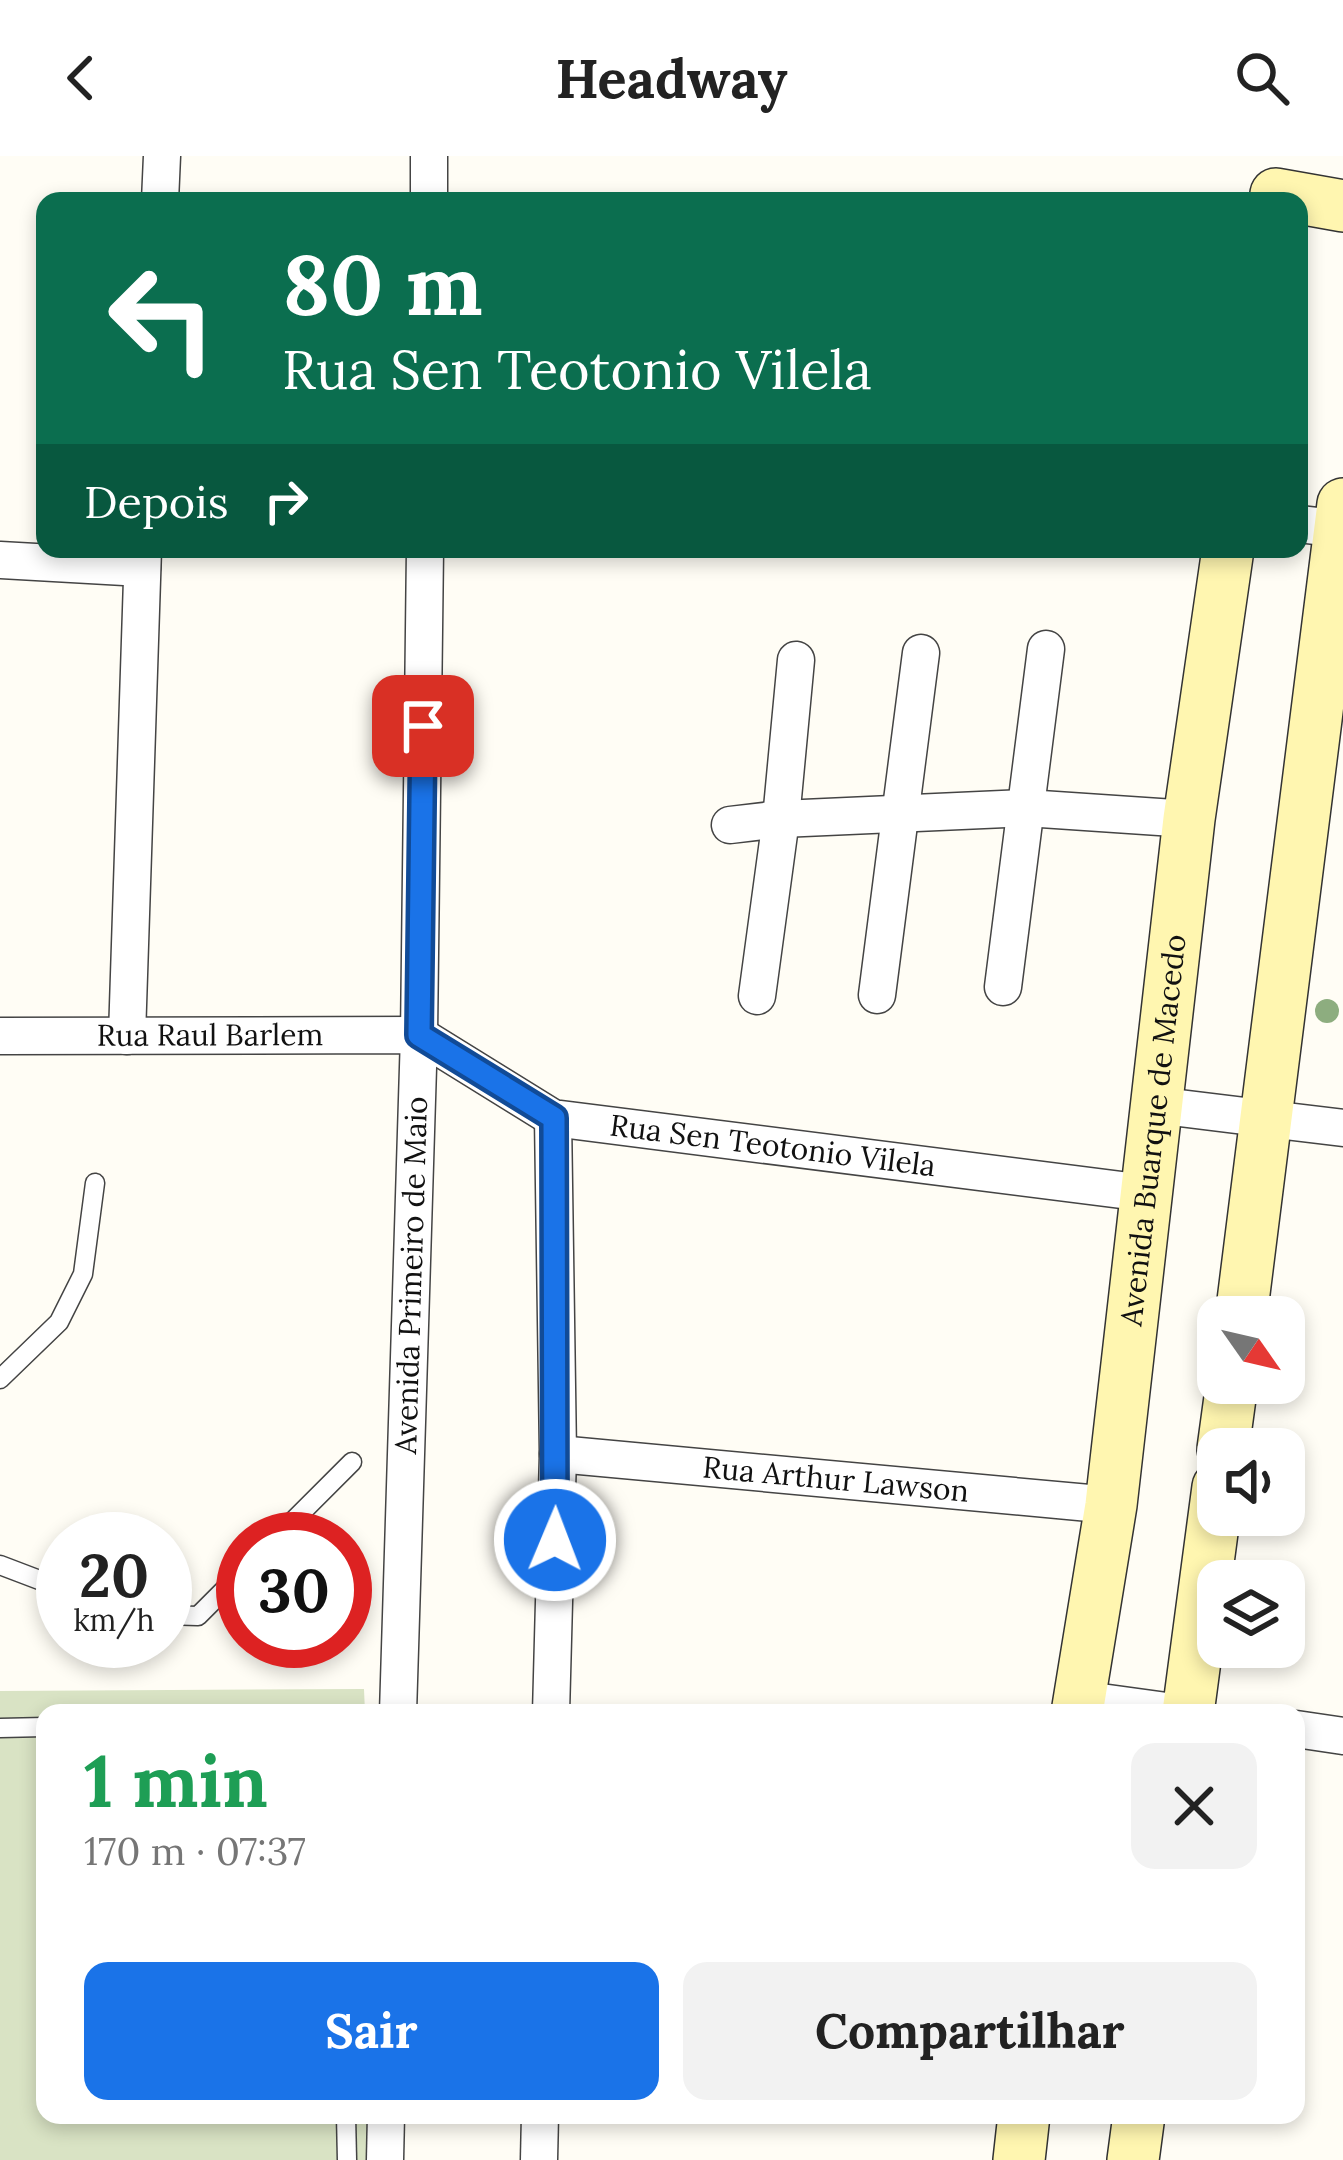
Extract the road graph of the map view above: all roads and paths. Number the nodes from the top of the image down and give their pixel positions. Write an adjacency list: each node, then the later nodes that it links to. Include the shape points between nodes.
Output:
1 (162, 156): 3 (street)
2 (429, 156): 4 (street)
3 (160, 192)
4 (429, 192)
5 (1308, 194): 6 (main road)
6 (1343, 206)
7 (1331, 522): 27 (main road)
8 (142, 558): 11 (street); 25 (street)
9 (425, 558): 23 (street, Avenida Primeiro de Maio)
10 (1227, 558): 17 (main road, Avenida Buarque de Macedo)
11 (0, 560)
12 (1046, 649): 15 (street)
13 (921, 653): 16 (street)
14 (796, 660): 18 (street)
15 (1026, 808): 16 (street); 17 (street); 20 (street)
16 (899, 813): 18 (street); 21 (street)
17 (1190, 818): 26 (main road, Avenida Buarque de Macedo)
18 (781, 819): 19 (street); 22 (street)
19 (730, 826)
20 (1004, 987)
21 (878, 995)
22 (758, 996)
23 (419, 1035): 25 (street, Rua Raul Barlem); 28 (street, Rua Sen Teotonio Vilela); 43 (street, Avenida Primeiro de Maio)
24 (0, 1036): 25 (street, Rua Raul Barlem)
25 (127, 1036)
26 (1155, 1105): 27 (street); 31 (main road, Avenida Buarque de Macedo)
27 (1268, 1117): 29 (street); 32 (main road)
28 (554, 1118): 31 (street, Rua Sen Teotonio Vilela); 34 (street)
29 (1343, 1128)
30 (95, 1183): 33 (lane, via 83,1274 59,1322)
31 (1145, 1193): 36 (main road, Avenida Buarque de Macedo)
32 (1244, 1296)
33 (0, 1379)
34 (557, 1454): 36 (street, Rua Arthur Lawson); 44 (street)
35 (352, 1462): 37 (lane)
36 (1111, 1505): 45 (main road, Avenida Buarque de Macedo)
37 (302, 1512)
38 (1211, 1536): 46 (main road)
39 (0, 1565): 40 (lane)
40 (36, 1579)
41 (216, 1597): 42 (lane)
42 (192, 1616)
43 (398, 1704)
44 (551, 1704)
45 (1078, 1704)
46 (1185, 1704)
47 (36, 1727): 48 (lane)
48 (0, 1728)
49 (1305, 1731): 50 (street)
50 (1343, 1736)
51 (346, 2124): 56 (lane)
52 (386, 2124): 57 (street)
53 (540, 2124): 58 (street)
54 (1023, 2124): 59 (main road)
55 (1138, 2124): 60 (main road)
56 (347, 2160)
57 (385, 2160)
58 (538, 2160)
59 (1018, 2160)
60 (1133, 2160)

